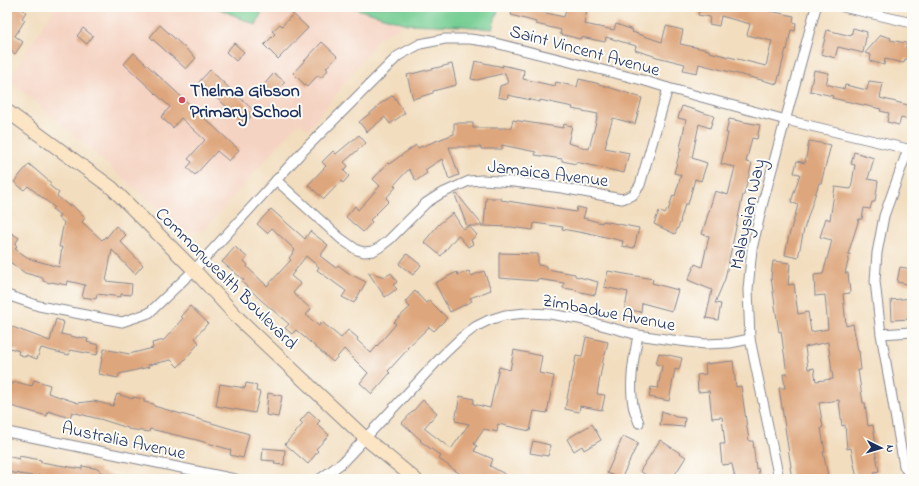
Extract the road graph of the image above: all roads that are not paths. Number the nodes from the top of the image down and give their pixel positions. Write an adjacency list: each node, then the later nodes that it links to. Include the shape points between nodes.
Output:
1 (816, 7): 6 (street, Malaysian Way)
2 (843, 7): 3 (street)
3 (912, 23)
4 (668, 88): 6 (street, Saint Vincent Avenue); 8 (street, Saint Vincent Avenue, via 491,42 445,39 420,44 398,56); 8 (street, Jamaica Avenue, via 640,185 633,195 622,199 514,182 469,181 426,203 389,240 373,251 364,252 356,250 340,238)
5 (7, 111): 9 (street, Commonwealth Boulevard, via 112,188)
6 (786, 120): 7 (street, Saint Vincent Avenue); 14 (street, Malaysian Way, via 752,249 748,289)
7 (910, 150): 12 (street, via 884,216 876,253 875,281)
8 (276, 180): 9 (street, Saint Vincent Avenue)
9 (194, 270): 10 (street, Saint Vincent Avenue, via 149,313 122,322 39,306); 17 (street, Commonwealth Boulevard, via 239,319)
10 (7, 295)
11 (912, 332): 12 (street)
12 (881, 334): 22 (street, via 904,466)
13 (638, 335): 14 (street, Zimbadwe Avenue, via 705,344); 15 (street, via 632,391 633,406); 17 (street, Zimbadwe Avenue, via 550,314 505,315 488,320 462,337 444,354)
14 (750, 339): 21 (street, Malaysian Way)
15 (639, 423)
16 (7, 432): 18 (street, Australia Avenue)
17 (365, 438): 19 (street, via 342,463); 20 (street, Commonwealth Boulevard)
18 (235, 479)
19 (320, 479)
20 (415, 479)
21 (779, 479)
22 (912, 479)

